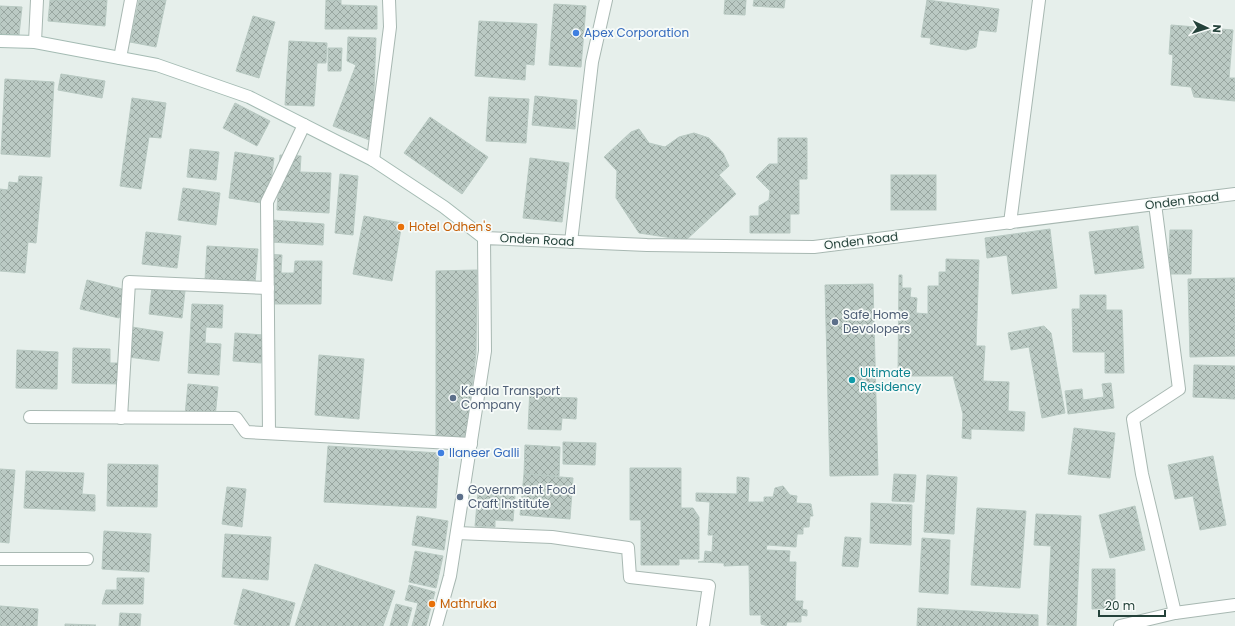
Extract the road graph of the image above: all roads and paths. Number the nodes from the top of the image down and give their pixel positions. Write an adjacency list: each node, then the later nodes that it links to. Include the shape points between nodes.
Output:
1 (37, 0): 7 (street)
2 (131, 0): 8 (street)
3 (389, 0): 10 (street, via 390,27)
4 (606, 0): 15 (street, via 592,62)
5 (1039, 0): 13 (street)
6 (0, 41): 7 (street)
7 (35, 42): 8 (street)
8 (120, 58): 9 (street, via 157,65 249,97)
9 (304, 125): 10 (street); 16 (street, via 267,202)
10 (373, 160): 14 (street, via 444,207)
11 (1235, 194): 12 (street, Onden Road)
12 (1155, 204): 13 (street, Onden Road); 25 (street, via 1179,389 1133,419 1142,474)
13 (1010, 223): 15 (street, Onden Road, via 814,247)
14 (484, 238): 15 (street, Onden Road); 20 (street, via 485,350)
15 (571, 242)
16 (268, 288): 18 (street, via 129,282); 19 (street)
17 (30, 417): 18 (street)
18 (121, 418): 19 (street, via 236,418 246,432)
19 (269, 433): 20 (street)
20 (471, 444): 21 (street)
21 (457, 533): 26 (street, via 450,576); 27 (street, via 552,538 628,548 630,577 709,586)
22 (0, 559): 23 (street)
23 (87, 559)
24 (1235, 605): 25 (street)
25 (1175, 613): 28 (street)
26 (436, 626)
27 (703, 626)
28 (1120, 626)

